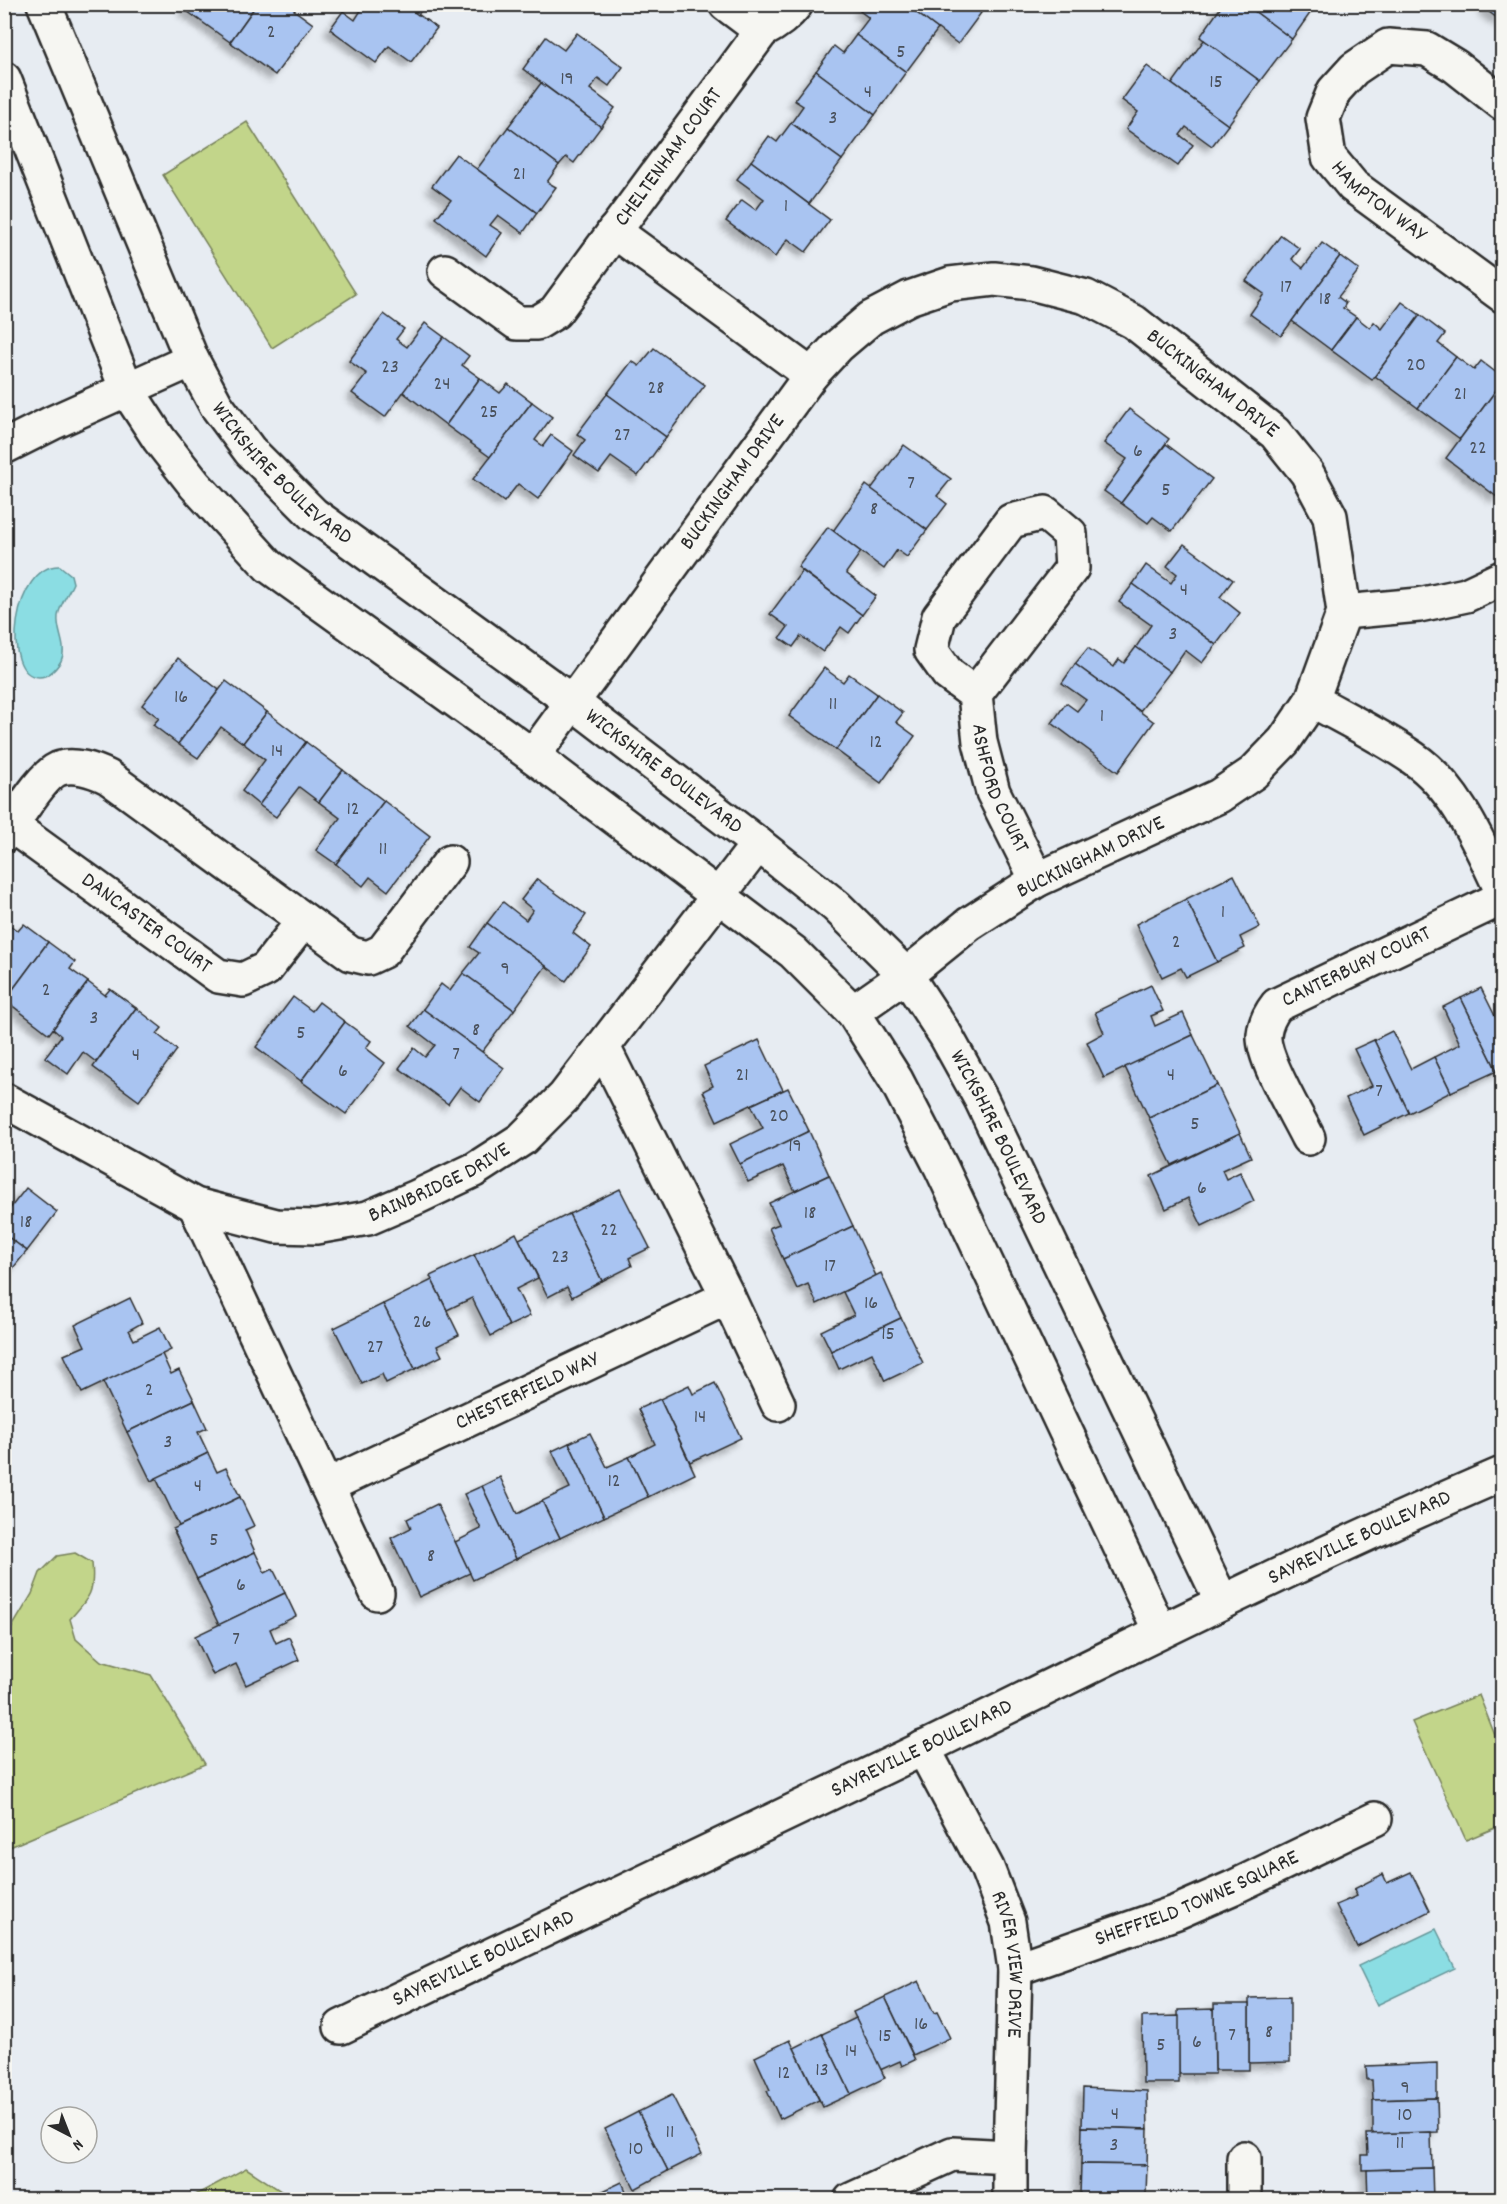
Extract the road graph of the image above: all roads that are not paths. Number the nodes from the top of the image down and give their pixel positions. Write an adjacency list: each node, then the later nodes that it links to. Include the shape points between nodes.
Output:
1 (44, 4): 10 (street, WICKSHIRE BOULEVARD)
2 (726, 4): 4 (street)
3 (796, 4): 4 (street, CHELTENHAM COURT, via 789,15)
4 (762, 31): 7 (street, CHELTENHAM COURT)
5 (4, 79): 12 (street)
6 (1503, 103): 9 (street, HAMPTON WAY, via 1427,49 1388,46 1354,69 1334,91 1323,118 1329,158 1353,186)
7 (614, 231): 8 (street, via 555,312 537,323 517,323); 11 (street, CHELTENHAM COURT)
8 (445, 272)
9 (1503, 295)
10 (192, 360): 12 (street); 18 (street, WICKSHIRE BOULEVARD, via 216,405 250,451 313,514)
11 (811, 375): 15 (street, BUCKINGHAM DRIVE, via 871,318 909,298 951,284 994,279 1031,283 1086,297 1134,322 1275,433 1307,473 1330,516); 18 (street, BUCKINGHAM DRIVE)
12 (128, 390): 13 (street); 19 (street, via 195,486 269,566)
13 (4, 447)
14 (1503, 578): 15 (street, via 1466,595)
15 (1344, 612): 17 (street, BUCKINGHAM DRIVE)
16 (975, 694): 16 (street, ASHFORD COURT, via 1072,568 1070,534 1045,513 1011,521 939,617 931,650 948,674); 23 (street, ASHFORD COURT, via 980,742 993,792)
17 (1312, 700): 23 (street, BUCKINGHAM DRIVE, via 1284,741 1254,773 1219,796); 24 (street, via 1415,759 1442,786 1470,824)
18 (572, 702): 19 (street, BUCKINGHAM DRIVE); 21 (street, WICKSHIRE BOULEVARD)
19 (533, 756): 25 (street)
20 (8, 830): 27 (street, DANCASTER COURT, via 218,976 243,980 266,969); 27 (street, DANCASTER COURT, via 45,778 59,769 92,769)
21 (758, 844): 25 (street, BAINBRIDGE DRIVE); 28 (street, WICKSHIRE BOULEVARD, via 836,906)
22 (450, 862): 27 (street, DANCASTER COURT, via 383,951 368,958 351,954)
23 (1037, 880): 28 (street, BUCKINGHAM DRIVE, via 969,924)
24 (1503, 891)
25 (718, 896): 29 (street, via 793,952); 30 (street, BAINBRIDGE DRIVE)
26 (1503, 898): 32 (street, CANTERBURY COURT, via 1277,1005 1268,1017 1264,1036 1267,1055)
27 (304, 920)
28 (906, 975): 29 (street, BUCKINGHAM DRIVE); 39 (street, WICKSHIRE BOULEVARD, via 981,1099)
29 (853, 1012): 40 (street, via 896,1080 941,1167)
30 (603, 1047): 33 (street, BAINBRIDGE DRIVE, via 564,1097 522,1139 474,1170 368,1218 316,1227 276,1226); 34 (street)
31 (4, 1100): 33 (street, BAINBRIDGE DRIVE)
32 (1308, 1138)
33 (195, 1204): 37 (street)
34 (728, 1297): 35 (street); 37 (street, CHESTERFIELD WAY)
35 (778, 1404)
36 (1503, 1474): 39 (street, SAYREVILLE BOULEVARD)
37 (327, 1486): 38 (street)
38 (377, 1593)
39 (1222, 1602): 40 (street, SAYREVILLE BOULEVARD)
40 (1160, 1631): 41 (street, SAYREVILLE BOULEVARD)
41 (923, 1748): 43 (street, RIVER VIEW DRIVE, via 987,1868 1008,1922); 44 (street, SAYREVILLE BOULEVARD)
42 (1375, 1819): 43 (street, SHEFFIELD TOWNE SQUARE, via 1177,1912)
43 (1015, 1969): 45 (street, RIVER VIEW DRIVE)
44 (341, 2027)
45 (1010, 2157): 47 (street, via 952,2154); 48 (street, RIVER VIEW DRIVE)
46 (1244, 2158): 49 (street)
47 (851, 2199)
48 (1011, 2199)
49 (1244, 2199)

